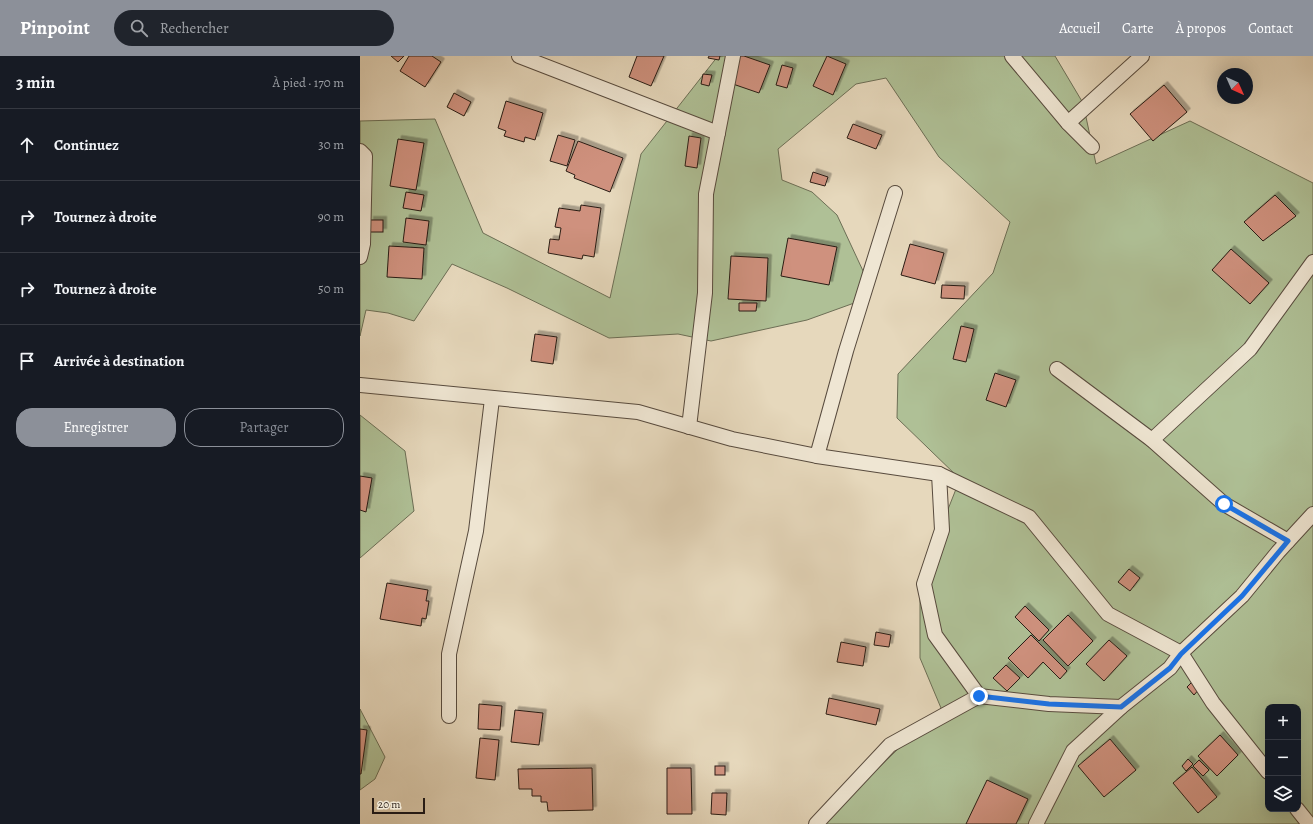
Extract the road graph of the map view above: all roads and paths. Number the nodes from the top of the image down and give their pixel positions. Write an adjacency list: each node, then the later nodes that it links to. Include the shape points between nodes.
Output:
1 (519, 56): 6 (street)
2 (733, 56): 6 (street)
3 (1012, 56): 5 (street)
4 (1142, 56): 5 (street)
5 (1068, 123): 7 (street)
6 (718, 133): 15 (street, via 706,194 705,293)
7 (1092, 147)
8 (360, 150): 10 (street, via 365,156 363,244)
9 (895, 193): 17 (street, via 846,351)
10 (360, 257)
11 (1313, 262): 16 (street, via 1250,348)
12 (1057, 369): 16 (street)
13 (360, 386): 14 (street)
14 (492, 399): 15 (street, via 638,412); 24 (street, via 476,531 449,654)
15 (689, 427): 17 (street, via 732,439)
16 (1152, 440): 20 (street, via 1224,504)
17 (817, 456): 18 (street)
18 (939, 474): 21 (street, via 1029,517 1108,614); 22 (street, via 942,530 924,584 935,635)
19 (1313, 514): 20 (street)
20 (1288, 541): 21 (street, via 1242,596)
21 (1181, 654): 23 (street, via 1170,668); 25 (street, via 1213,703)
22 (979, 696): 23 (street, via 1049,704); 27 (street, via 890,745)
23 (1121, 707): 28 (street, via 1073,751)
24 (449, 716)
25 (1265, 768)
26 (1299, 812): 29 (street)
27 (814, 823)
28 (1036, 824)
29 (1309, 824)

